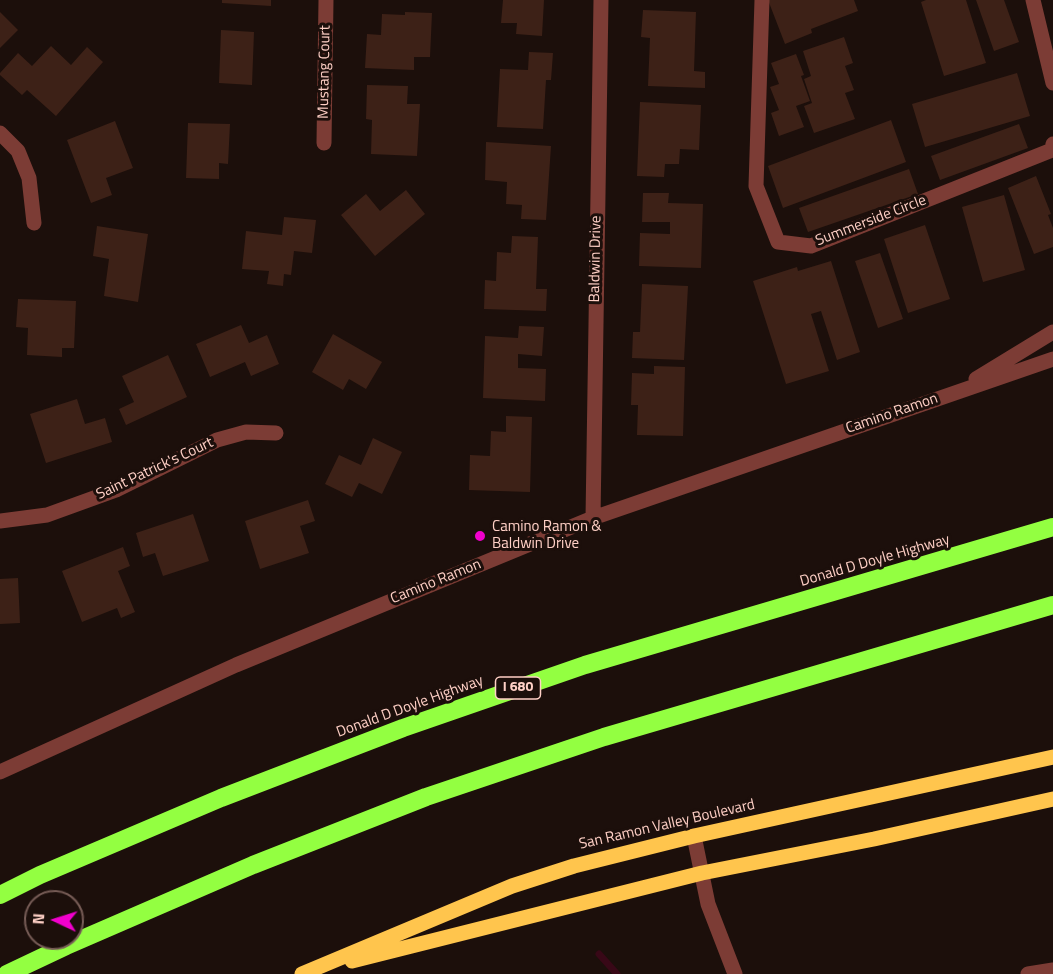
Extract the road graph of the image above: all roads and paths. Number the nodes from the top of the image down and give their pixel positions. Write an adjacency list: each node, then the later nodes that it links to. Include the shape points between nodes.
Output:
1 (326, 0): 7 (street, Mustang Court)
2 (601, 0): 14 (street, Baldwin Drive)
3 (762, 0): 8 (street, Summerside Circle, via 756,186 778,242 811,246 1052,150)
4 (1033, 0): 5 (street)
5 (1053, 83)
6 (0, 133): 9 (street, via 18,151 29,178)
7 (324, 143)
8 (1053, 144)
9 (34, 223)
10 (1053, 332): 12 (street)
11 (1053, 359): 12 (street, Camino Ramon)
12 (955, 392): 14 (street, Camino Ramon)
13 (276, 433): 15 (street, Saint Patrick's Court, via 246,432 217,440 116,490 47,515)
14 (593, 518): 19 (street, Camino Ramon, via 236,664)
15 (0, 521)
16 (1053, 527): 23 (highway, Donald D Doyle Highway / I 680, via 585,665 403,728 221,798)
17 (1053, 605): 25 (highway, via 604,737 426,797 252,865)
18 (1053, 757): 21 (main road, San Ramon Valley Boulevard)
19 (0, 772)
20 (1053, 799): 22 (main road, San Ramon Valley Boulevard)
21 (694, 836): 22 (street); 26 (main road, San Ramon Valley Boulevard, via 512,886)
22 (702, 873): 26 (main road, San Ramon Valley Boulevard); 27 (street, via 708,904)
23 (0, 895)
24 (1053, 970): 28 (street)
25 (7, 974)
26 (303, 974)
27 (735, 974)
28 (1028, 974)

